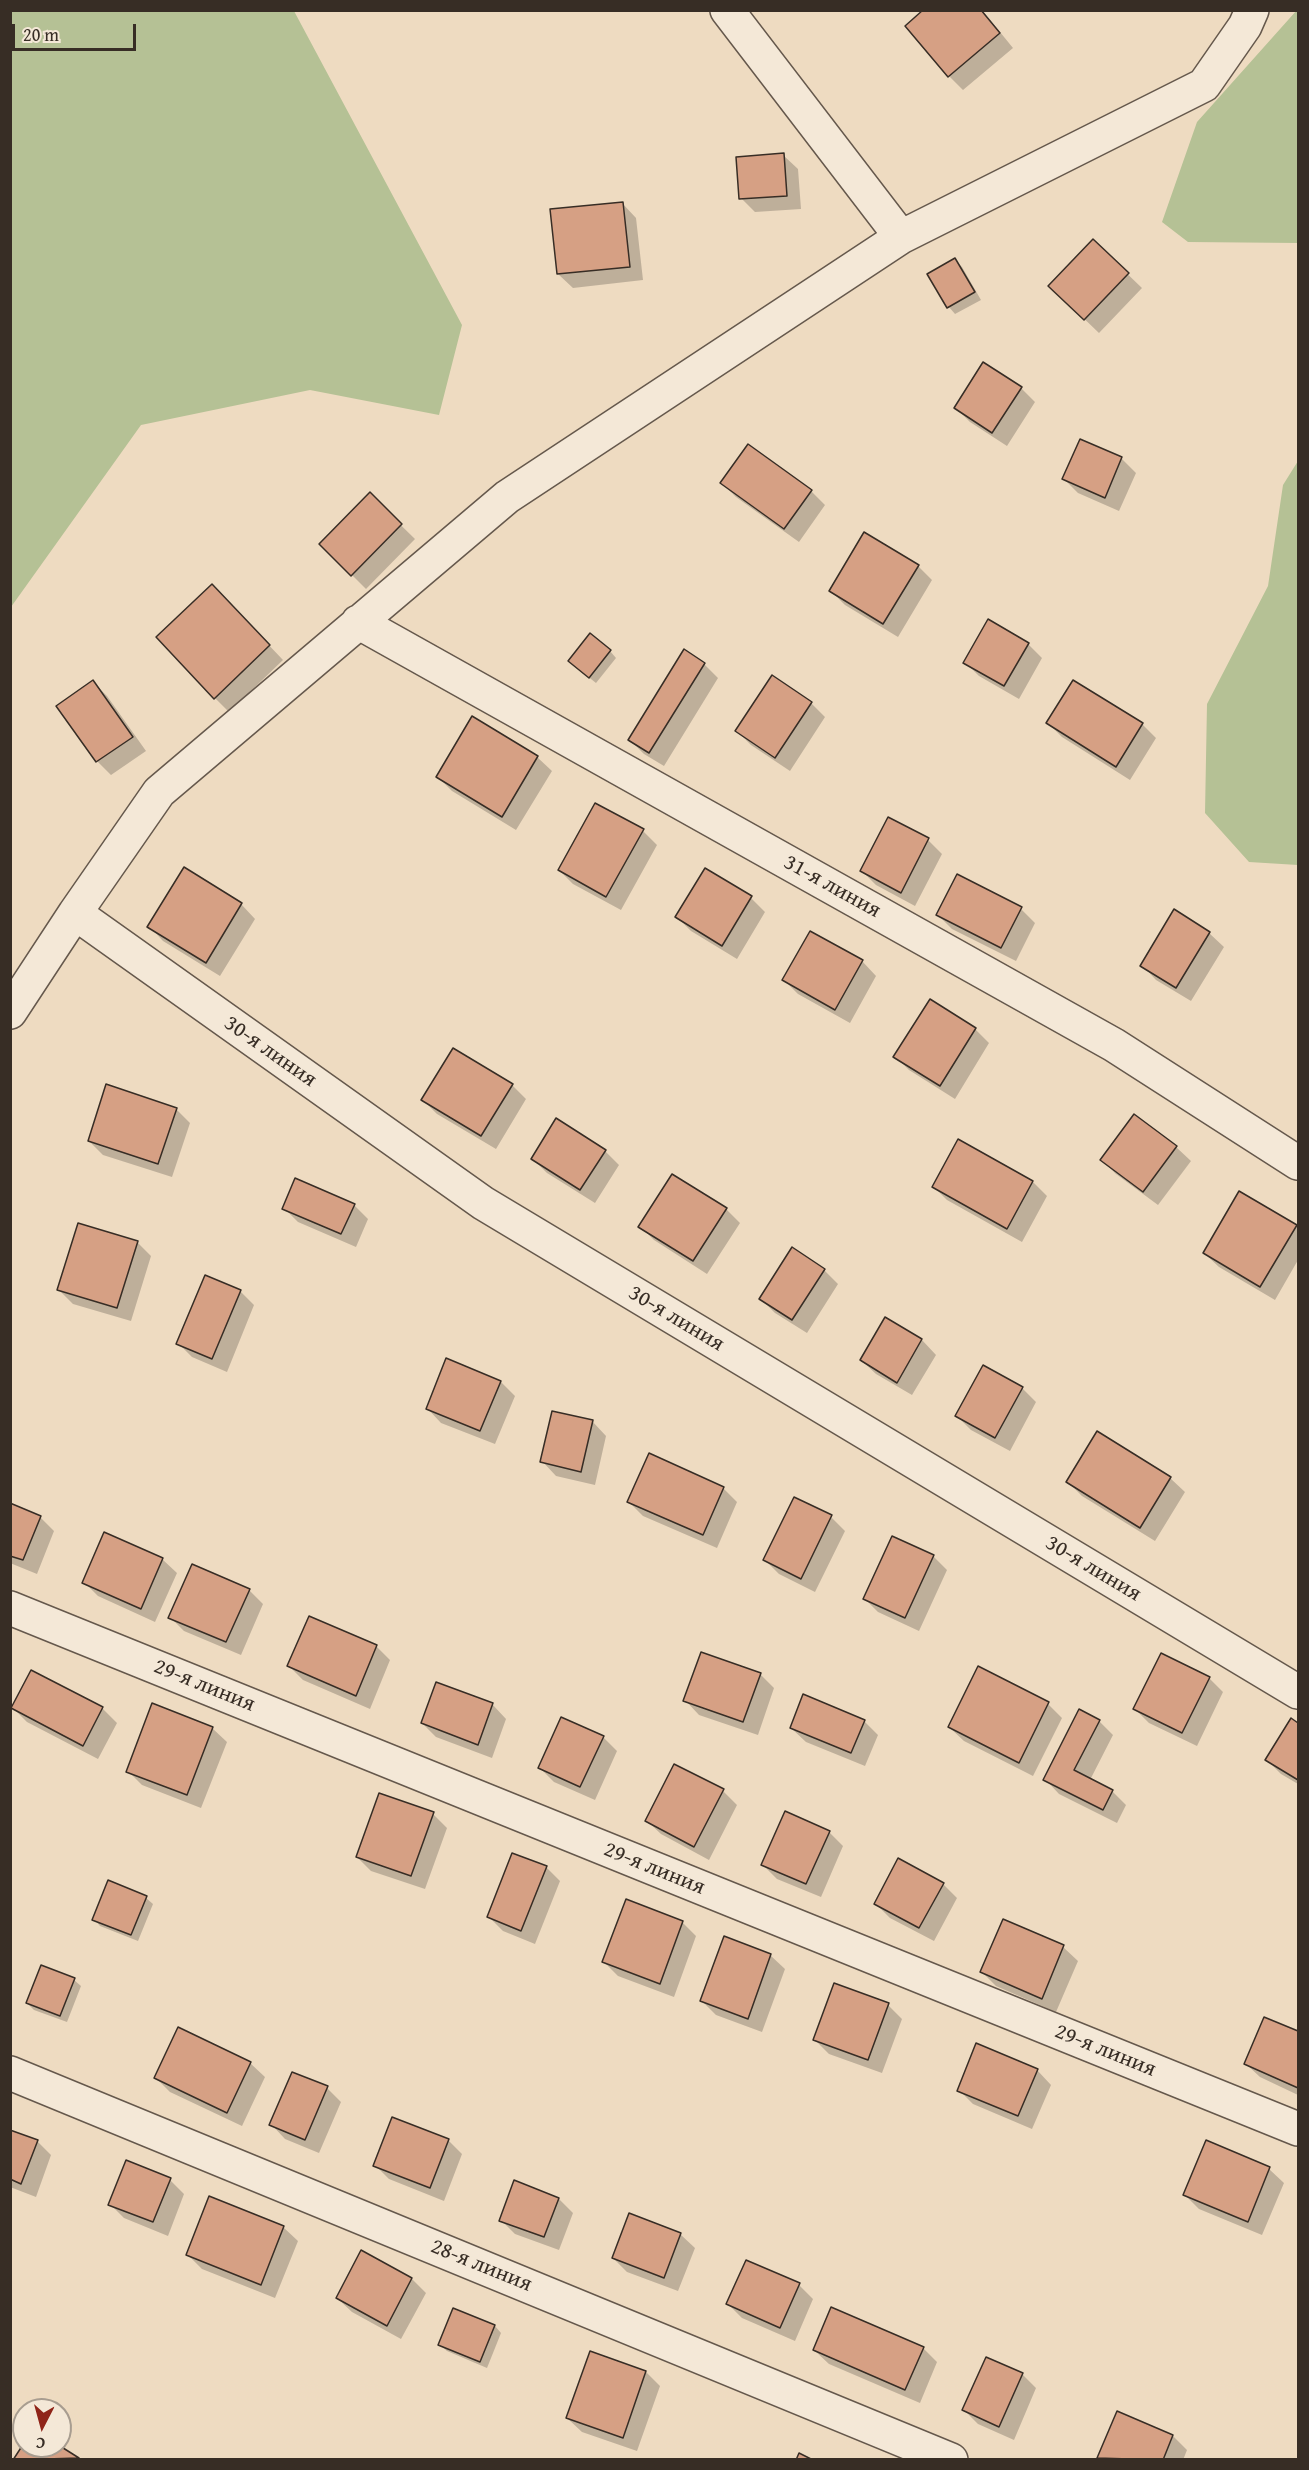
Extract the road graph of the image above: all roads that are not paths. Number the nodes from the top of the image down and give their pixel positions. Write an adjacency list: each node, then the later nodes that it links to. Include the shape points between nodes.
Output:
1 (727, 10): 3 (street)
2 (1252, 10): 3 (street, via 1204,85)
3 (901, 237): 4 (street, via 507,497)
4 (358, 622): 5 (street, via 159,792); 7 (street, 31-я линия, via 1114,1045)
5 (75, 913): 6 (street); 9 (street, 30-я линия, via 483,1203)
6 (10, 1012)
7 (1299, 1163)
8 (10, 1608): 11 (street, 29-я линия)
9 (1299, 1692)
10 (10, 2073): 12 (street, 28-я линия)
11 (1299, 2129)
12 (951, 2460)

